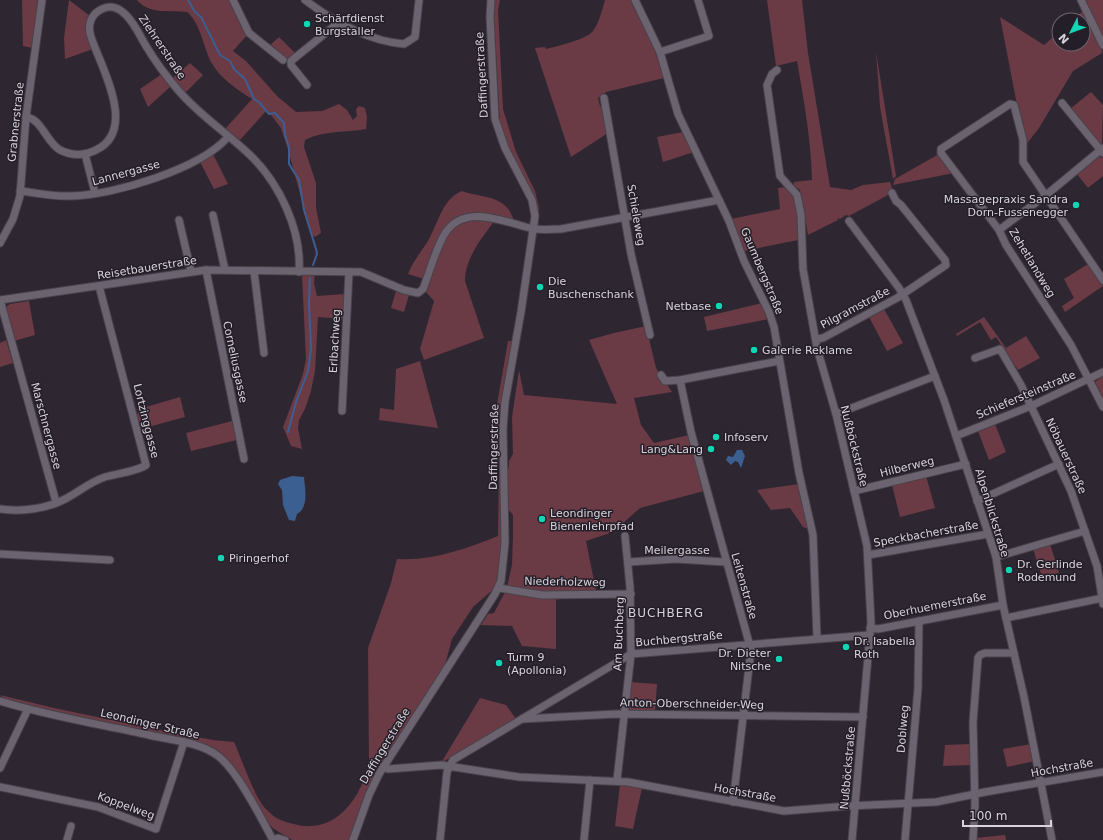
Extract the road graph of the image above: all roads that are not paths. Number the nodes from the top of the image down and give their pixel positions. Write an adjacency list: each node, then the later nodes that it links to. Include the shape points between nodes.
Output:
1 (42, 0): 17 (street, Grabnerstraße)
2 (233, 0): 12 (street, via 249,33)
3 (305, 0): 9 (street)
4 (419, 0): 9 (street, via 415,37 405,44 369,36)
5 (491, 0): 30 (street, Daffingerstraße, via 494,111 497,127 532,200)
6 (635, 0): 11 (street, Gaumbergstraße)
7 (698, 0): 11 (street, via 709,36)
8 (1081, 0): 10 (street)
9 (338, 22): 14 (street, via 291,61 291,65)
10 (1103, 45)
11 (660, 52): 25 (street, Gaumbergstraße, via 678,114)
12 (283, 60)
13 (777, 70): 44 (street, Nußböckstraße, via 767,85 780,176 798,195 803,269)
14 (307, 85)
15 (604, 98): 27 (street, Schieleweg)
16 (1062, 103): 19 (street)
17 (26, 117): 20 (street, via 35,120 59,149 71,154); 21 (street, Grabnerstraße)
18 (228, 137): 20 (street, Ziehrerstraße, via 176,88 128,18 117,9 109,7 102,8 93,15 89,29 114,101 116,124 104,145); 22 (street, Lannergasse, via 216,148 174,171); 37 (street, Ziehrerstraße, via 248,153 263,170 283,203 296,240)
19 (1102, 151): 24 (street)
20 (85, 154): 22 (street)
21 (20, 190): 22 (street, Lannergasse, via 52,196); 32 (street, Grabnerstraße, via 15,213)
22 (95, 193)
23 (892, 193): 41 (street, via 945,260 946,265)
24 (1046, 196): 31 (street); 31 (street, Zehetlandweg, via 1023,162 1023,140 1014,105 1010,104 943,147 940,151); 39 (street)
25 (719, 200): 27 (street); 47 (street, Gaumbergstraße, via 744,261 769,312)
26 (213, 215): 34 (street)
27 (625, 218): 30 (street, via 561,229); 43 (street, Schieleweg)
28 (179, 220): 35 (street)
29 (849, 221): 41 (street, Alpenblickstraße)
30 (535, 229): 38 (street, via 485,216 470,217 457,222 438,246 423,288 419,292 404,290 367,274); 74 (street, Daffingerstraße, via 505,402 505,543)
31 (999, 230): 52 (street, Zehetlandweg, via 1004,242 1071,345)
32 (0, 243)
33 (206, 270): 34 (street, Reisetbauerstraße); 35 (street, Reisetbauerstraße); 58 (street, Corneliusgasse)
34 (224, 270): 36 (street, Reisetbauerstraße)
35 (191, 271): 40 (street, Reisetbauerstraße)
36 (254, 271): 37 (street, Reisetbauerstraße); 45 (street)
37 (299, 272): 38 (street)
38 (349, 272): 55 (street, Erlbachweg)
39 (1103, 280)
40 (99, 286): 42 (street, Reisetbauerstraße); 63 (street, Lortzinggasse, via 146,465 95,481 68,498)
41 (903, 294): 44 (street, Pilgramstraße, via 823,338); 50 (street, Alpenblickstraße)
42 (0, 300): 63 (street, Marschnergasse)
43 (650, 335)
44 (816, 339): 56 (street, Nußböckstraße)
45 (264, 353)
46 (975, 358): 53 (street, Nöbauerstraße, via 998,349 1002,350)
47 (779, 361): 51 (street); 81 (street, Gaumbergstraße, via 813,535)
48 (1103, 372): 52 (street, Schiefersteinstraße)
49 (661, 375): 51 (street, via 665,381)
50 (935, 376): 56 (street); 57 (street, Alpenblickstraße)
51 (680, 380): 73 (street, Leitenstraße)
52 (1089, 380): 53 (street, Schiefersteinstraße); 54 (street, Zehetlandweg)
53 (1031, 406): 57 (street, Schiefersteinstraße); 60 (street, Nöbauerstraße)
54 (1103, 407)
55 (342, 411)
56 (836, 414): 61 (street, Nußböckstraße)
57 (956, 436): 59 (street, Alpenblickstraße)
58 (244, 459)
59 (966, 464): 61 (street, Hilberweg); 62 (street, Alpenblickstraße)
60 (1059, 464): 62 (street); 65 (street, Nöbauerstraße)
61 (854, 491): 69 (street, Nußböckstraße)
62 (978, 501): 66 (street, Alpenblickstraße)
63 (56, 502): 64 (street, via 26,510)
64 (0, 509)
65 (1085, 530): 70 (street); 76 (street, Nöbauerstraße, via 1097,566)
66 (988, 534): 69 (street, Speckbacherstraße); 70 (street, Alpenblickstraße)
67 (625, 536): 72 (street, Am Buchberg)
68 (0, 554): 71 (street)
69 (868, 555): 80 (street, Nußböckstraße)
70 (996, 557): 77 (street, Alpenblickstraße)
71 (110, 560)
72 (629, 562): 73 (street, Meilergasse, via 676,559); 75 (street, Am Buchberg)
73 (725, 562): 82 (street, Leitenstraße)
74 (499, 588): 75 (street, Niederholzweg, via 542,595); 93 (street, Daffingerstraße)
75 (631, 594): 84 (street, Am Buchberg)
76 (1103, 600): 78 (street)
77 (1003, 604): 78 (street, Alpenblickstraße); 79 (street, Oberhuemerstraße)
78 (1006, 618): 83 (street, Alpenblickstraße)
79 (919, 621): 80 (street, Oberhuemerstraße); 102 (street, Doblweg, via 918,688)
80 (870, 631): 81 (street, Buchbergstraße); 89 (street, Nußböckstraße)
81 (817, 638): 82 (street, Buchbergstraße)
82 (750, 644): 84 (street, Buchbergstraße); 88 (street, Leitenstraße)
83 (1014, 653): 98 (street, Alpenblickstraße); 100 (street, via 985,653 978,658 973,722)
84 (631, 654): 87 (street, Am Buchberg); 90 (street, Buchbergstraße)
85 (0, 701): 86 (street, Leondinger Straße)
86 (28, 709): 91 (street, Leondinger Straße); 94 (street)
87 (624, 714): 88 (street, Anton-Oberschneider-Weg); 90 (street, Anton-Oberschneider-Weg, via 582,714); 97 (street, Am Buchberg)
88 (743, 716): 89 (street, Anton-Oberschneider-Weg); 101 (street, Leitenstraße)
89 (863, 717): 103 (street, Nußböckstraße)
90 (520, 720): 92 (street, Buchbergstraße, via 453,760)
91 (184, 742): 99 (street, Koppelweg, via 156,829 98,807); 106 (street, Leondinger Straße, via 210,751 225,762)
92 (450, 766): 93 (street, Hochstraße, via 388,769); 96 (street, Hochstraße, via 519,777); 109 (street, via 447,772)
93 (383, 767): 108 (street, Daffingerstraße, via 369,795)
94 (0, 768)
95 (1103, 772): 98 (street, Hochstraße)
96 (590, 780): 97 (street, Hochstraße); 110 (street)
97 (617, 780): 101 (street, Hochstraße)
98 (1041, 783): 100 (street, Hochstraße); 114 (street, Alpenblickstraße)
99 (0, 786)
100 (975, 795): 102 (street, Hochstraße); 113 (street)
101 (733, 802): 103 (street, Hochstraße, via 784,810)
102 (908, 805): 103 (street, Hochstraße); 112 (street, Doblweg)
103 (856, 806): 111 (street, Nußböckstraße)
104 (70, 826): 105 (street)
105 (67, 840)
106 (273, 840): 107 (street)
107 (284, 840)
108 (353, 840)
109 (440, 840)
110 (584, 840)
111 (852, 840)
112 (905, 840)
113 (973, 840)
114 (1052, 840)

